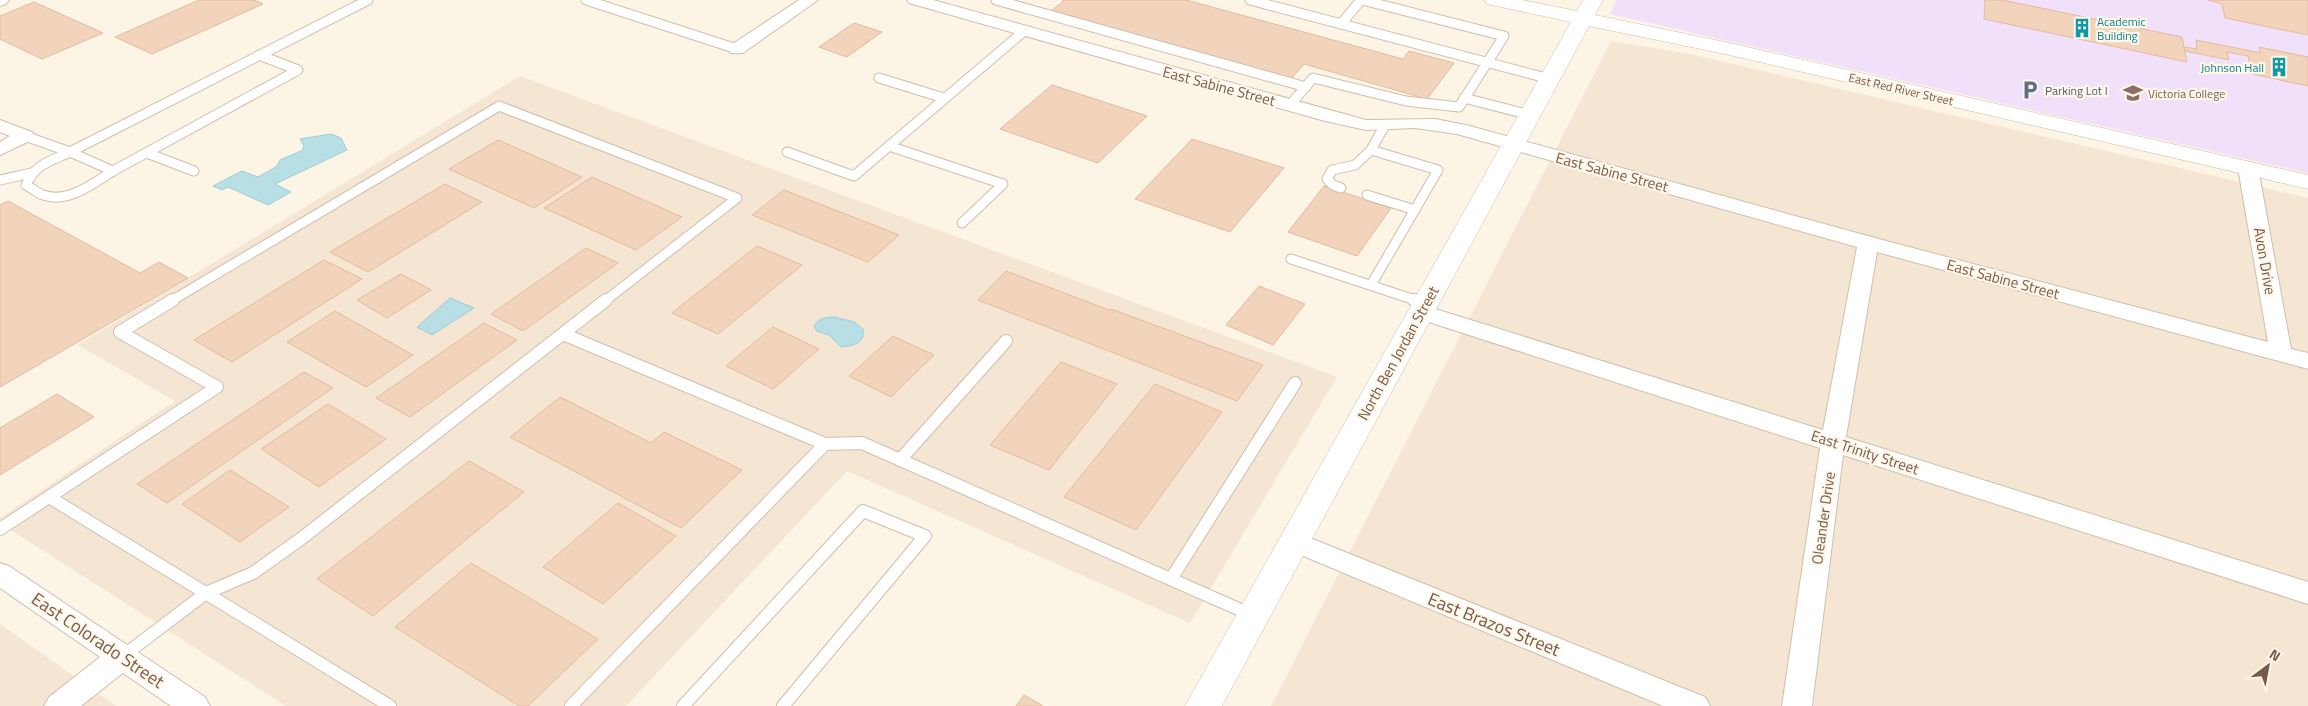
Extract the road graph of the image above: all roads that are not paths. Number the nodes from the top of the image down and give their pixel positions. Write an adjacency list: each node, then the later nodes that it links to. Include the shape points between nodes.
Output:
1 (368, 0): 14 (lane)
2 (586, 0): 13 (lane)
3 (810, 0): 13 (street)
4 (915, 0): 9 (street, East Sabine Street)
5 (996, 0): 18 (lane)
6 (1250, 0): 11 (lane)
7 (1362, 0): 11 (lane); 15 (lane, via 1504,36)
8 (1494, 0): 10 (street, East Red River Street)
9 (944, 3): 12 (street, East Sabine Street)
10 (1589, 9): 17 (street, North Ben Jordan Street); 33 (street, East Red River Street, via 1725,48)
11 (1341, 24): 15 (lane)
12 (1023, 32): 19 (lane); 21 (street, East Sabine Street)
13 (737, 49)
14 (259, 55): 30 (lane); 31 (lane, via 298,70)
15 (1486, 62): 17 (lane); 20 (lane)
16 (879, 78): 19 (lane)
17 (1550, 79): 22 (street, North Ben Jordan Street)
18 (1306, 87): 20 (lane, via 1313,78 1406,101 1458,107); 21 (lane)
19 (944, 98): 27 (lane)
20 (1464, 98): 22 (lane)
21 (1290, 105): 24 (street, East Sabine Street, via 1366,125)
22 (1530, 115): 26 (street, North Ben Jordan Street)
23 (0, 125): 25 (street)
24 (1385, 125): 26 (street, East Sabine Street, via 1435,124); 29 (lane)
25 (25, 136): 28 (street); 30 (lane)
26 (1512, 145): 43 (street, East Sabine Street); 46 (street, North Ben Jordan Street)
27 (890, 146): 32 (lane, via 854,176); 42 (lane, via 1003,184)
28 (0, 149)
29 (1371, 150): 39 (lane, via 1355,165 1332,170 1327,179); 41 (lane, via 1438,170)
30 (70, 152): 34 (lane); 36 (lane)
31 (146, 152): 34 (lane); 35 (lane)
32 (787, 152)
33 (2248, 168): 38 (street, East Red River Street); 49 (street, Avon Drive)
34 (113, 171): 36 (lane, via 80,191 62,197 46,196 26,185)
35 (194, 171)
36 (30, 173): 37 (lane)
37 (0, 180)
38 (2308, 182)
39 (1341, 188)
40 (1367, 196): 41 (lane)
41 (1415, 210): 45 (lane)
42 (962, 223)
43 (1868, 243): 49 (street, East Sabine Street); 52 (street, Oleander Drive)
44 (1291, 260): 45 (lane)
45 (1371, 286): 46 (lane)
46 (1424, 308): 52 (street, East Trinity Street); 57 (street, North Ben Jordan Street)
47 (563, 334): 53 (lane); 55 (lane, via 737,198 499,106 120,332 217,387); 60 (lane, via 302,538 253,573)
48 (1006, 341): 54 (lane)
49 (2281, 353): 50 (street, East Sabine Street)
50 (2308, 361)
51 (1295, 383): 59 (lane)
52 (1833, 442): 61 (street, East Trinity Street); 72 (street, Oleander Drive)
53 (825, 444): 54 (lane, via 862,443); 67 (lane)
54 (900, 460): 59 (lane)
55 (49, 497): 56 (lane); 60 (lane)
56 (0, 529)
57 (1293, 541): 62 (street, North Ben Jordan Street); 71 (street, East Brazos Street)
58 (0, 574): 63 (street, East Colorado Street)
59 (1171, 579): 62 (lane)
60 (206, 592): 63 (lane); 66 (lane)
61 (2308, 593)
62 (1253, 615): 70 (street, North Ben Jordan Street)
63 (123, 656): 64 (street); 65 (street, East Colorado Street)
64 (59, 706)
65 (195, 706)
66 (390, 706)
67 (571, 706)
68 (682, 706): 69 (lane, via 863,511 924,536)
69 (783, 706)
70 (1203, 706)
71 (1694, 706)
72 (1797, 706)

